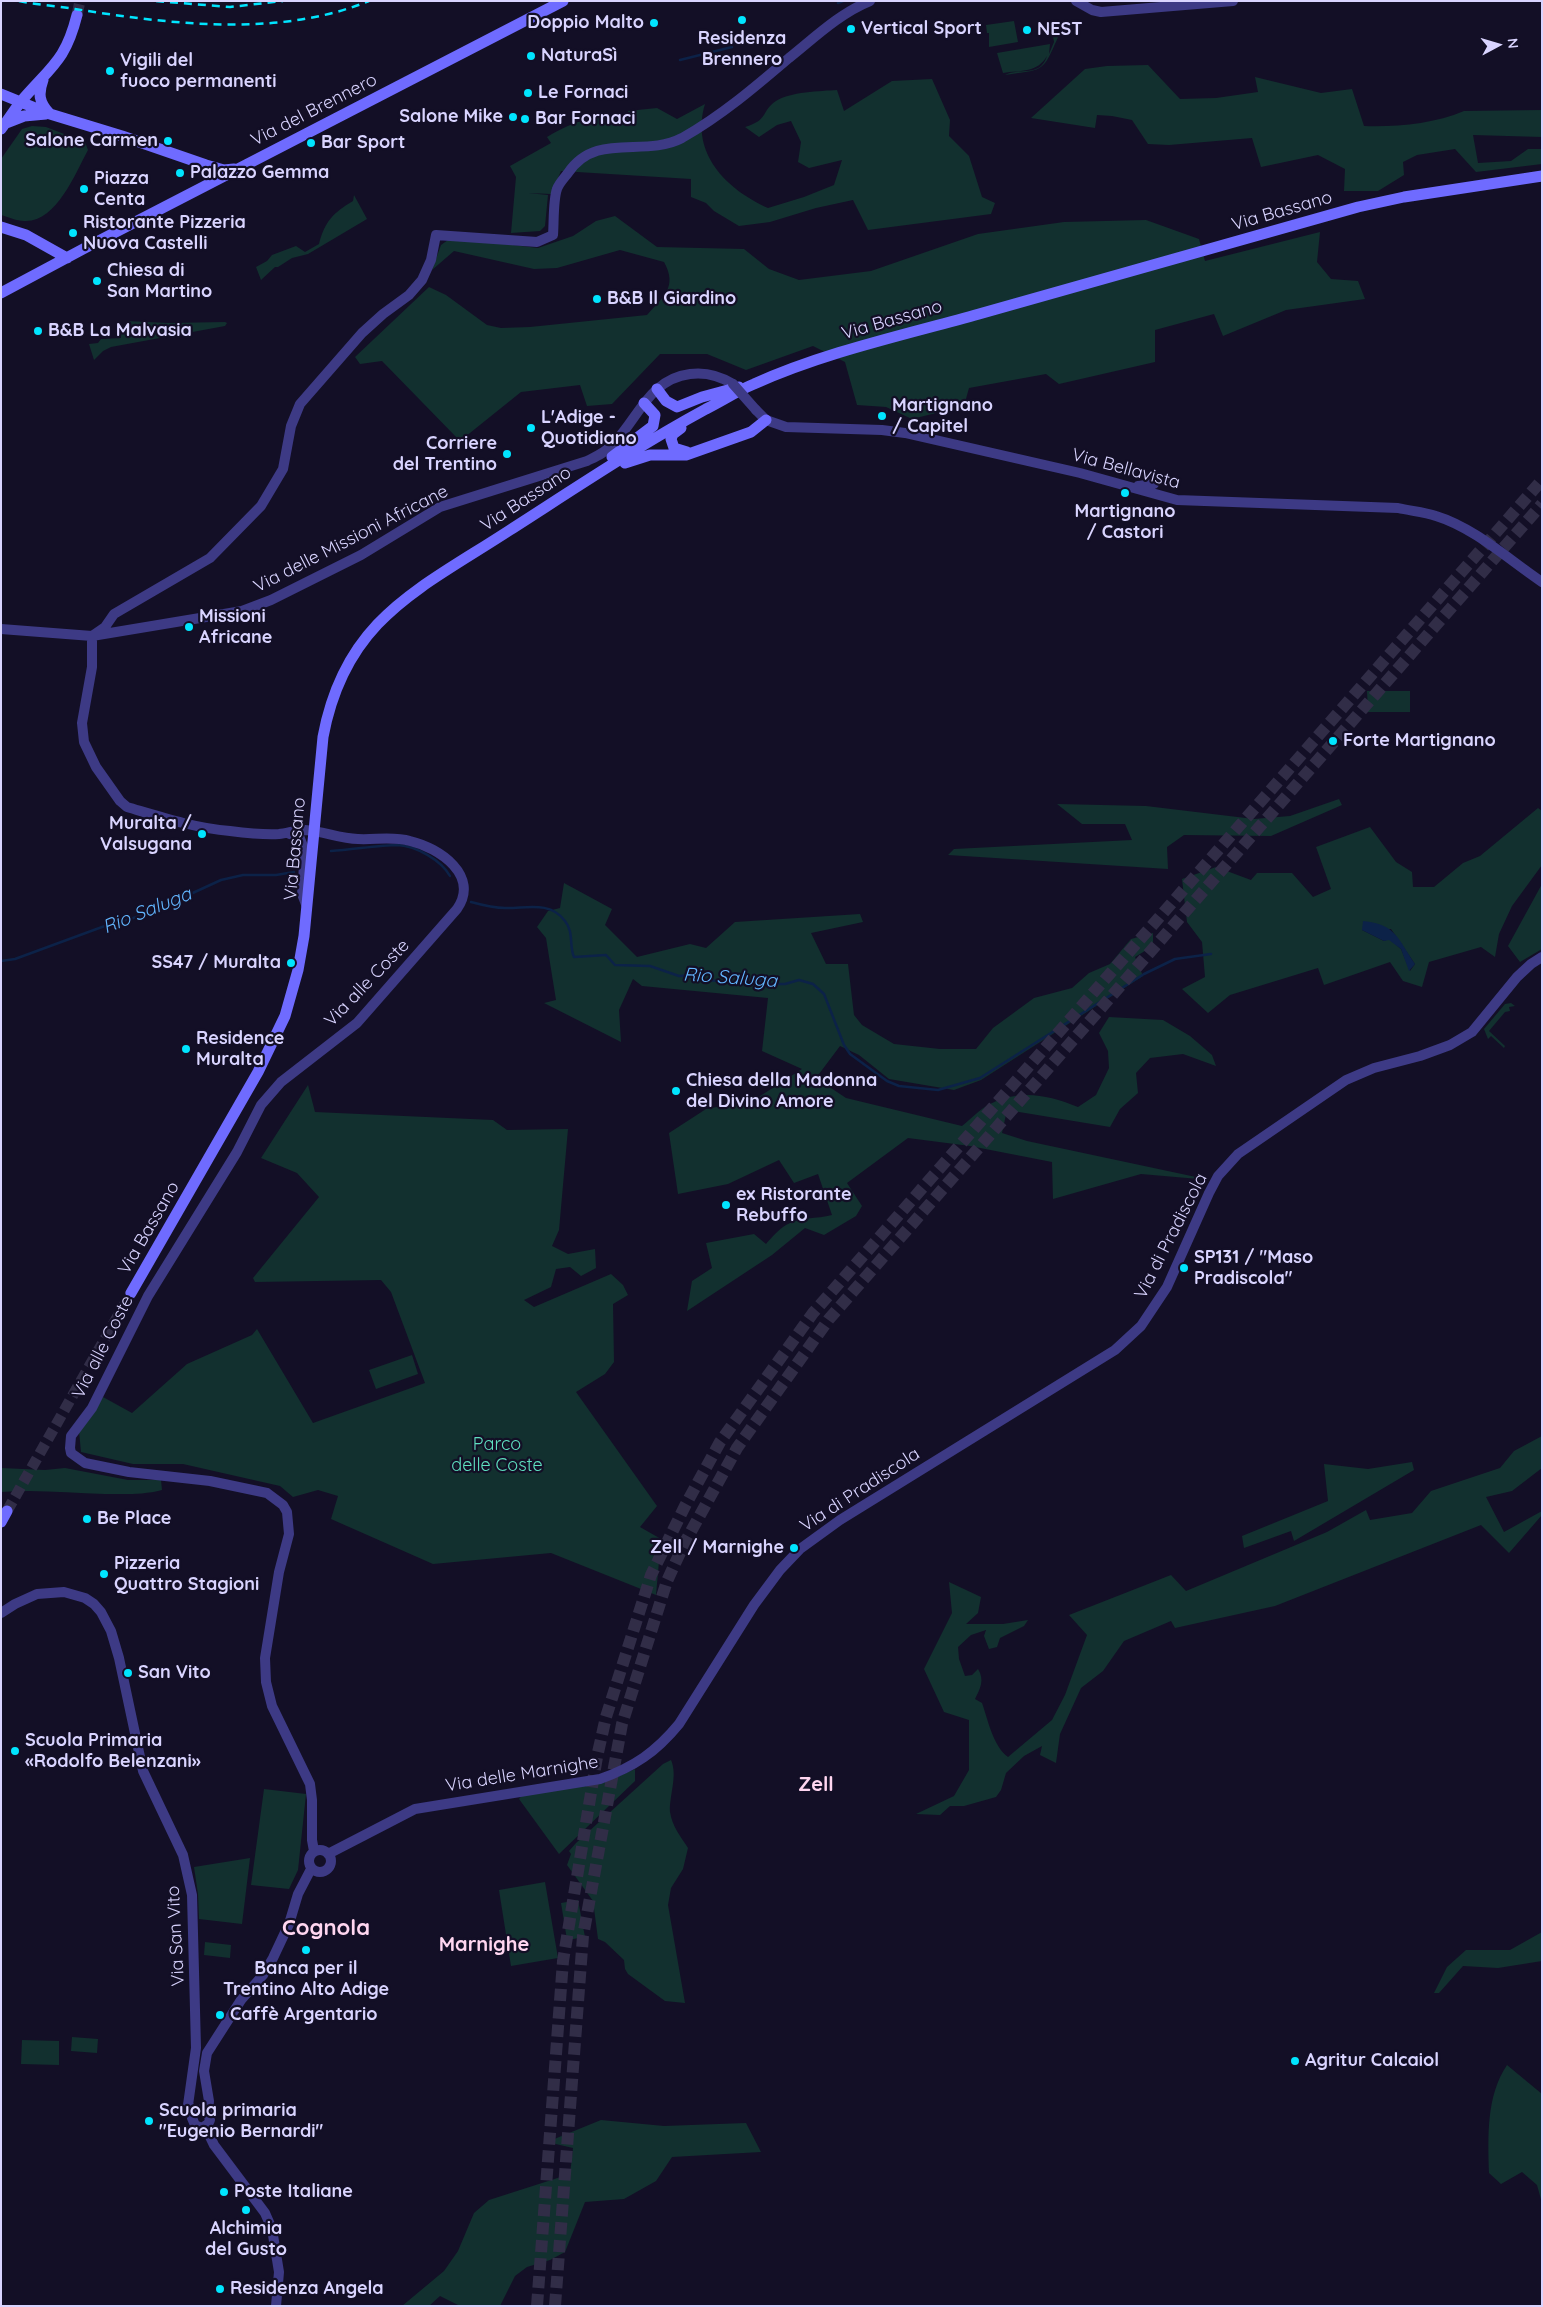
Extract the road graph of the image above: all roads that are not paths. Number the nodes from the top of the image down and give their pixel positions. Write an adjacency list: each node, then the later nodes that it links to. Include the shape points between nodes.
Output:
1 (563, 1): 12 (main road, Via del Brennero)
2 (870, 1): 29 (street, via 822,32 748,93 682,138 670,144 605,148 586,153 557,189 553,236 537,242 436,235 431,260 422,280 409,295 362,333 300,404 291,426 283,469 261,506 210,558 114,614)
3 (1076, 1): 4 (street, via 1102,12)
4 (1233, 1)
5 (77, 14): 6 (main road, via 66,48)
6 (43, 79): 8 (main road); 9 (main road, via 40,99)
7 (1, 94): 8 (main road)
8 (21, 101): 9 (main road); 10 (main road)
9 (50, 114): 10 (main road, via 30,114); 11 (main road)
10 (3, 126)
11 (206, 165): 12 (main road, via 224,170); 14 (main road, via 209,174)
12 (238, 169): 14 (main road, Via del Brennero)
13 (1542, 176): 19 (main road, Via Bassano, via 1358,207 838,353)
14 (203, 187): 16 (main road, Via del Brennero)
15 (1, 227): 16 (main road, via 26,235)
16 (66, 258): 17 (main road, Via del Brennero)
17 (1, 293)
18 (733, 384): 20 (street, Via delle Missioni Africane, via 717,376 692,374 674,378); 22 (street, Via Bellavista, bridge)
19 (753, 384): 20 (main road, via 677,407 666,401); 23 (main road, via 675,431 671,439 674,448); 24 (main road, Via Bassano, via 670,429)
20 (657, 389): 21 (street, Via delle Missioni Africane)
21 (644, 403): 24 (main road, via 654,415 653,426 606,462); 29 (street, Via delle Missioni Africane, via 618,439 588,461 440,508 361,555 272,600 228,614)
22 (766, 420): 23 (main road, via 751,432); 26 (street, Via Bellavista, via 786,427 905,433)
23 (691, 452): 24 (main road, via 635,458)
24 (596, 475): 30 (main road, Via Bassano, via 410,595 368,633 342,674 327,713)
25 (1154, 484): 26 (street)
26 (1132, 487): 27 (street, Via Bellavista, via 1177,500 1398,508 1438,516 1470,532)
27 (1542, 582)
28 (1, 629): 29 (street, Via delle Missioni Africane)
29 (92, 636): 31 (street, via 92,667 82,723 84,742 96,767 120,801 127,807 192,826)
30 (314, 831): 31 (street); 32 (main road, Via Bassano); 37 (street, Via alle Coste, via 352,839 400,839 421,844 456,868 464,884 464,895 437,933 357,1022 281,1082 261,1105 237,1152 148,1296 92,1408 71,1436 70,1448 75,1458 85,1463 129,1472 210,1481 267,1493 283,1505 289,1534 279,1572 265,1658 266,1682 272,1706 310,1784)
31 (282, 834): 32 (street, via 296,834 304,844 302,894)
32 (307, 907): 34 (main road, Via Bassano, via 294,989 274,1042)
33 (1542, 957): 35 (street, Via di Pradiscola, via 1517,977 1472,1032 1450,1045 1346,1080 1238,1154 1218,1176 1166,1287 1141,1326 1115,1350 840,1520 800,1548)
34 (131, 1293)
35 (780, 1570): 38 (street, Via delle Marnighe, via 754,1605 679,1724 667,1739 626,1770 600,1779 415,1809)
36 (1, 1613): 40 (street, Via San Vito, via 37,1594 64,1592 94,1604 111,1631 143,1771 183,1856 191,1886 195,1930 196,2048 188,2105)
37 (314, 1851): 38 (street, via 322,1850); 39 (street, via 308,1859)
38 (328, 1854): 39 (street, via 331,1860 327,1869 321,1872)
39 (312, 1869): 41 (street, via 298,1894 289,1924 273,1958 207,2053 204,2072)
40 (195, 2112): 41 (street, via 202,2109); 42 (street, via 192,2118 194,2125)
41 (208, 2113): 42 (street, via 210,2120)
42 (205, 2126): 43 (street, via 214,2145 265,2213 272,2229 279,2272)
43 (276, 2306)

